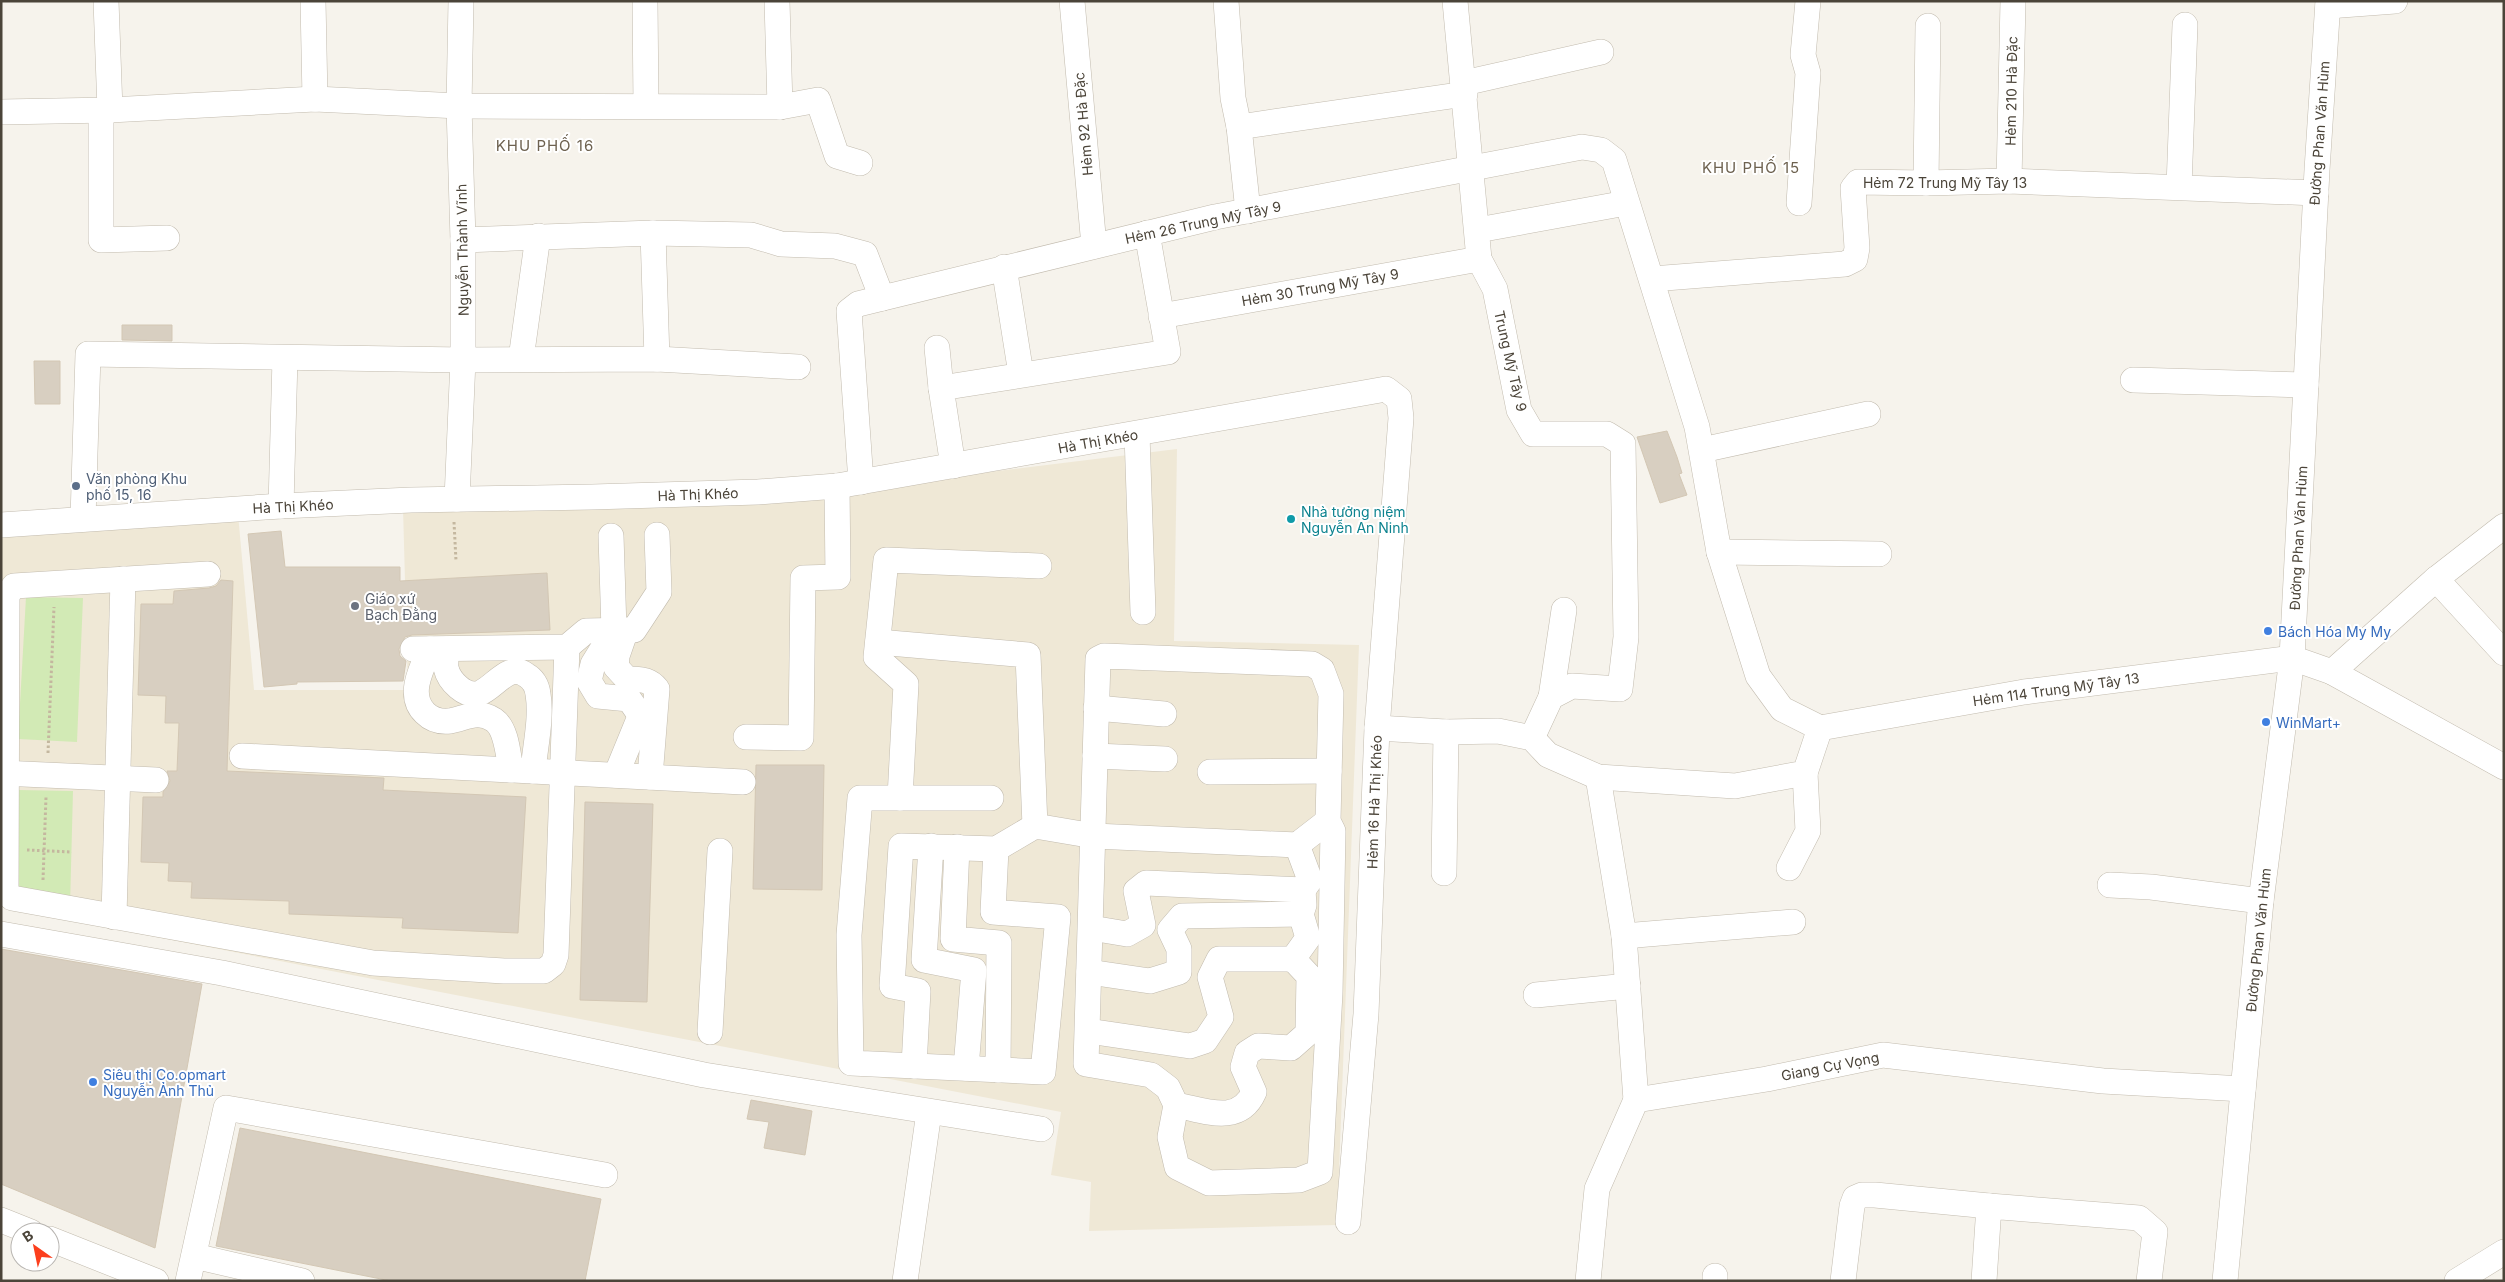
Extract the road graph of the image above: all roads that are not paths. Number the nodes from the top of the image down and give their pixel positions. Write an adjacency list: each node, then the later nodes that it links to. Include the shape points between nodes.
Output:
1 (106, 1): 21 (street)
2 (313, 1): 17 (street)
3 (461, 1): 18 (street, Nguyễn Thành Vĩnh)
4 (645, 1): 19 (street)
5 (777, 1): 20 (street)
6 (1072, 1): 39 (street, Hẻm 92 Hà Đặc)
7 (1226, 1): 23 (street, via 1233,98)
8 (1455, 1): 16 (street, Trung Mỹ Tây 9)
9 (1808, 1): 31 (street, via 1803,55 1808,73)
10 (2013, 1): 26 (street, Hẻm 210 Hà Đặc)
11 (2395, 1): 12 (street)
12 (2328, 4): 29 (street, Đường Phan Văn Hùm)
13 (2184, 25): 28 (street)
14 (1928, 26): 27 (street)
15 (1601, 52): 16 (street)
16 (1465, 88): 23 (street); 25 (street, Trung Mỹ Tây 9)
17 (315, 100): 18 (street); 21 (street)
18 (459, 106): 19 (street); 38 (street, Nguyễn Thành Vĩnh)
19 (646, 106): 20 (street)
20 (780, 107): 24 (street, via 818,100 837,156)
21 (105, 110): 22 (street); 37 (street, via 102,240)
22 (1, 112)
23 (1239, 127): 32 (street)
24 (860, 163)
25 (1471, 169): 30 (street, Hẻm 26 Trung Mỹ Tây 9, via 1582,148 1601,150 1614,160); 32 (street, Hẻm 26 Trung Mỹ Tây 9); 33 (street, Trung Mỹ Tây 9)
26 (2010, 181): 27 (street, Hẻm 72 Trung Mỹ Tây 13); 28 (street, Hẻm 72 Trung Mỹ Tây 13)
27 (1926, 183): 42 (street, Hẻm 72 Trung Mỹ Tây 13, via 1854,184 1857,248 1855,259 1845,264)
28 (2178, 187): 29 (street, Hẻm 72 Trung Mỹ Tây 13)
29 (2316, 193): 53 (street, Đường Phan Văn Hùm)
30 (1626, 203): 33 (street); 42 (street, Hẻm 26 Trung Mỹ Tây 9)
31 (1799, 203)
32 (1248, 211): 35 (street, Hẻm 26 Trung Mỹ Tây 9)
33 (1478, 230): 40 (street, Trung Mỹ Tây 9)
34 (653, 233): 36 (street); 43 (street, via 751,236 781,244 835,246 865,254); 48 (street)
35 (1147, 234): 39 (street, Hẻm 26 Trung Mỹ Tây 9); 44 (street)
36 (538, 236): 38 (street); 47 (street)
37 (167, 238)
38 (463, 240): 49 (street, Nguyễn Thành Vĩnh)
39 (1094, 246): 41 (street, Hẻm 26 Trung Mỹ Tây 9)
40 (1479, 259): 44 (street, Hẻm 30 Trung Mỹ Tây 9); 84 (street, Trung Mỹ Tây 9, via 1495,289 1519,410 1533,434 1607,434 1623,444 1626,637 1620,689 1572,686)
41 (1004, 267): 43 (street, Hẻm 26 Trung Mỹ Tây 9); 51 (street)
42 (1652, 279): 58 (street, Hẻm 26 Trung Mỹ Tây 9)
43 (882, 298): 60 (street, Hẻm 26 Trung Mỹ Tây 9, via 858,304 849,311)
44 (1161, 316): 51 (street, via 1168,352)
45 (937, 348): 54 (street)
46 (284, 358): 49 (street); 63 (street); 64 (street, via 88,354)
47 (521, 359): 48 (street); 49 (street)
48 (657, 359): 50 (street)
49 (463, 360): 62 (street, Nguyễn Thành Vĩnh)
50 (798, 367)
51 (1021, 374): 54 (street)
52 (2133, 380): 53 (street)
53 (2306, 385): 82 (street, Đường Phan Văn Hùm)
54 (941, 388): 59 (street)
55 (1386, 388): 57 (street, Hà Thị Khéo); 87 (street, Hẻm 16 Hà Thị Khéo, via 1399,399 1401,418)
56 (1868, 414): 58 (street)
57 (1137, 434): 59 (street, Hà Thị Khéo); 76 (street)
58 (1702, 450): 69 (street, Hẻm 26 Trung Mỹ Tây 9)
59 (953, 466): 60 (street, Hà Thị Khéo)
60 (861, 482): 61 (street, Hà Thị Khéo)
61 (837, 486): 62 (street, Hà Thị Khéo, via 592,498); 90 (street, via 838,577 803,578 801,738)
62 (455, 499): 63 (street, Hà Thị Khéo)
63 (281, 506): 64 (street, Hà Thị Khéo)
64 (83, 519): 65 (street, Hà Thị Khéo)
65 (1, 525)
66 (2504, 526): 74 (street)
67 (657, 535): 77 (street, via 659,592 634,630)
68 (611, 536): 77 (street)
69 (1718, 552): 70 (street); 88 (street, Hẻm 26 Trung Mỹ Tây 9, via 1758,676 1782,709)
70 (1879, 554)
71 (1039, 566): 78 (street, via 886,560)
72 (208, 574): 73 (street)
73 (124, 579): 100 (street, via 14,586 7,595); 105 (street)
74 (2436, 579): 81 (street); 83 (street)
75 (1564, 610): 84 (street)
76 (1144, 612)
77 (620, 630): 79 (street, via 586,631); 102 (street, via 594,664 588,681 598,696 629,699 638,712 639,719); 103 (street, via 616,667 627,679 645,679 657,689)
78 (878, 642): 108 (street, via 876,657 906,684); 111 (street, via 1028,655)
79 (567, 646): 80 (street); 98 (street)
80 (430, 649): 96 (street, via 417,685 420,708 439,721 473,714 495,721); 96 (street, via 459,688 469,693 478,694 514,671 522,672 535,684 538,706)
81 (2504, 653)
82 (2292, 658): 83 (street); 88 (street, Hẻm 114 Trung Mỹ Tây 13, via 2024,692); 121 (street, Đường Phan Văn Hùm)
83 (2332, 672): 95 (street)
84 (1551, 697): 91 (street)
85 (1096, 708): 86 (street); 93 (street); 97 (street, via 1098,659 1104,656 1312,664 1322,670 1331,694)
86 (1164, 714)
87 (1377, 728): 89 (street); 144 (street, Hẻm 16 Hà Thị Khéo, via 1366,1014)
88 (1820, 728): 101 (street)
89 (1446, 732): 91 (street, via 1498,731); 119 (street)
90 (746, 736)
91 (1532, 738): 104 (street, via 1548,754)
92 (242, 756): 96 (street)
93 (1095, 756): 94 (street); 112 (street)
94 (1165, 759)
95 (2504, 767)
96 (522, 770): 98 (street)
97 (1329, 771): 99 (street); 110 (street)
98 (564, 772): 102 (street); 123 (street, via 556,955 553,964 544,971 373,963)
99 (1210, 772)
100 (4, 773): 105 (street); 123 (street, via 8,896)
101 (1805, 773): 104 (street, via 1735,786); 118 (street, via 1808,831)
102 (616, 775): 103 (street)
103 (650, 777): 107 (street)
104 (1598, 777): 127 (street)
105 (118, 778): 106 (street); 123 (street)
106 (156, 780)
107 (743, 782)
108 (900, 798): 109 (street); 134 (street, via 860,798 849,935 851,1063)
109 (991, 798)
110 (1328, 821): 113 (street); 139 (street, via 1333,831 1330,993 1320,1172 1299,1180 1209,1182 1178,1168 1170,1137)
111 (1035, 826): 112 (street); 116 (street)
112 (1094, 836): 113 (street); 125 (street)
113 (1297, 845): 122 (street, via 1310,880)
114 (930, 846): 115 (street); 134 (street, via 902,846 892,986 918,991); 135 (street, via 924,960 974,970)
115 (956, 847): 116 (street); 136 (street, via 953,939 999,943)
116 (996, 849): 136 (street, via 992,912 1058,917 1044,1072)
117 (720, 851): 133 (street)
118 (1789, 868)
119 (1444, 873)
120 (2110, 885): 121 (street)
121 (2261, 901): 137 (street, Đường Phan Văn Hùm)
122 (1302, 902): 125 (street, via 1146,883 1136,891 1143,925 1127,934); 128 (street, via 1308,938); 129 (street, via 1182,916 1170,930 1179,949 1179,972 1150,981)
123 (114, 917)
124 (1793, 922): 127 (street)
125 (1091, 928): 129 (street)
126 (1, 934): 140 (street, via 222,972 704,1075)
127 (1624, 936): 130 (street)
128 (1293, 959): 132 (street, via 1219,959 1210,977 1221,1017 1205,1041 1190,1046); 139 (street, via 1308,976 1308,1033 1291,1048 1258,1046 1247,1053 1243,1067 1254,1092 1249,1104 1228,1115)
129 (1089, 972): 132 (street)
130 (1628, 986): 131 (street); 138 (street)
131 (1536, 995)
132 (1088, 1031): 139 (street, via 1086,1064 1151,1075 1168,1088)
133 (710, 1032)
134 (914, 1066): 135 (street)
135 (966, 1068): 136 (street)
136 (998, 1070)
137 (2243, 1089): 138 (street, Giang Cự Vọng, via 2103,1081 1883,1055 1767,1079); 156 (street, Đường Phan Văn Hùm)
138 (1636, 1100): 152 (street, via 1597,1189)
139 (1176, 1105)
140 (929, 1112): 141 (street); 151 (street)
141 (1041, 1129)
142 (605, 1175): 147 (street, via 226,1108)
143 (1989, 1206): 153 (street, via 1875,1195 1855,1198); 154 (street); 155 (street, via 2139,1218 2155,1232)
144 (1348, 1222)
145 (60, 1243): 148 (street)
146 (2504, 1252): 157 (street)
147 (194, 1256): 149 (street); 150 (street)
148 (156, 1281)
149 (188, 1281)
150 (302, 1281)
151 (905, 1281)
152 (1588, 1281)
153 (1844, 1281)
154 (1984, 1281)
155 (2149, 1281)
156 (2225, 1281)
157 (2457, 1281)

